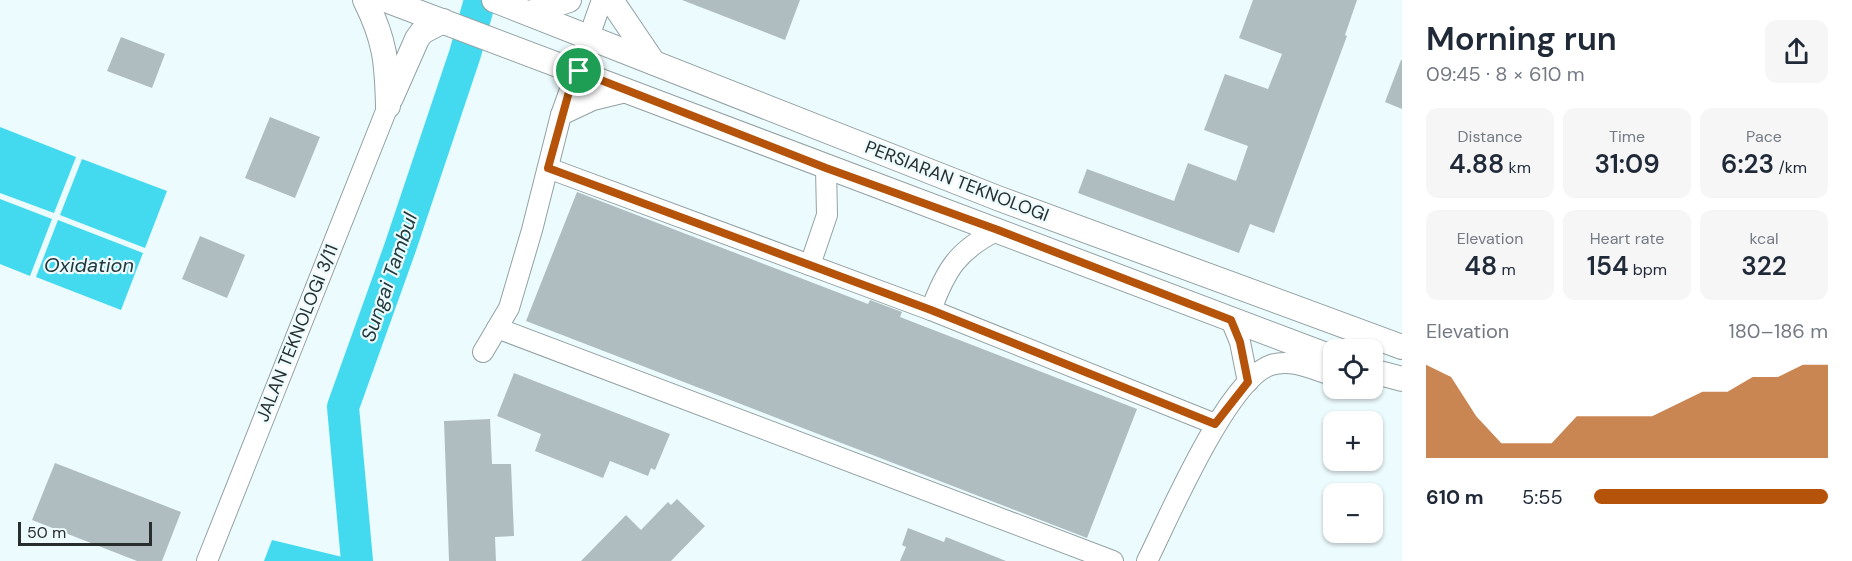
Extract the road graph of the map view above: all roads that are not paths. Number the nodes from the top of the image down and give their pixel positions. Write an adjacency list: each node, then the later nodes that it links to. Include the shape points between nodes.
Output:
1 (365, 0): 12 (street, via 382,39)
2 (386, 0): 7 (street, PERSIARAN TEKNOLOGI)
3 (569, 0): 6 (street)
4 (602, 0): 8 (street)
5 (612, 0): 9 (street)
6 (513, 7): 8 (street, PERSIARAN TEKNOLOGI)
7 (448, 22): 10 (street, PERSIARAN TEKNOLOGI); 12 (street, via 422,32)
8 (588, 36): 9 (street, PERSIARAN TEKNOLOGI); 10 (street)
9 (653, 62): 21 (street, PERSIARAN TEKNOLOGI, via 1000,199)
10 (575, 70): 11 (street, PERSIARAN TEKNOLOGI); 13 (street)
11 (630, 91): 13 (street, via 593,100); 15 (street, PERSIARAN TEKNOLOGI)
12 (388, 106): 29 (street, JALAN TEKNOLOGI 3/11)
13 (561, 115): 14 (street)
14 (548, 168): 17 (street); 20 (street, via 509,308)
15 (826, 168): 16 (street, PERSIARAN TEKNOLOGI); 17 (street, via 827,215)
16 (998, 230): 18 (street, via 967,248 952,263); 19 (street, PERSIARAN TEKNOLOGI)
17 (810, 265): 18 (street)
18 (931, 310): 28 (street)
19 (1231, 320): 23 (street, PERSIARAN TEKNOLOGI); 27 (street)
20 (497, 328): 22 (street); 30 (street)
21 (1402, 347)
22 (483, 352)
23 (1323, 354)
24 (1323, 373): 27 (street, via 1289,362 1269,365)
25 (1383, 374): 26 (street)
26 (1402, 379)
27 (1248, 382): 28 (street)
28 (1215, 424): 31 (street)
29 (207, 561)
30 (1113, 561)
31 (1148, 561)

